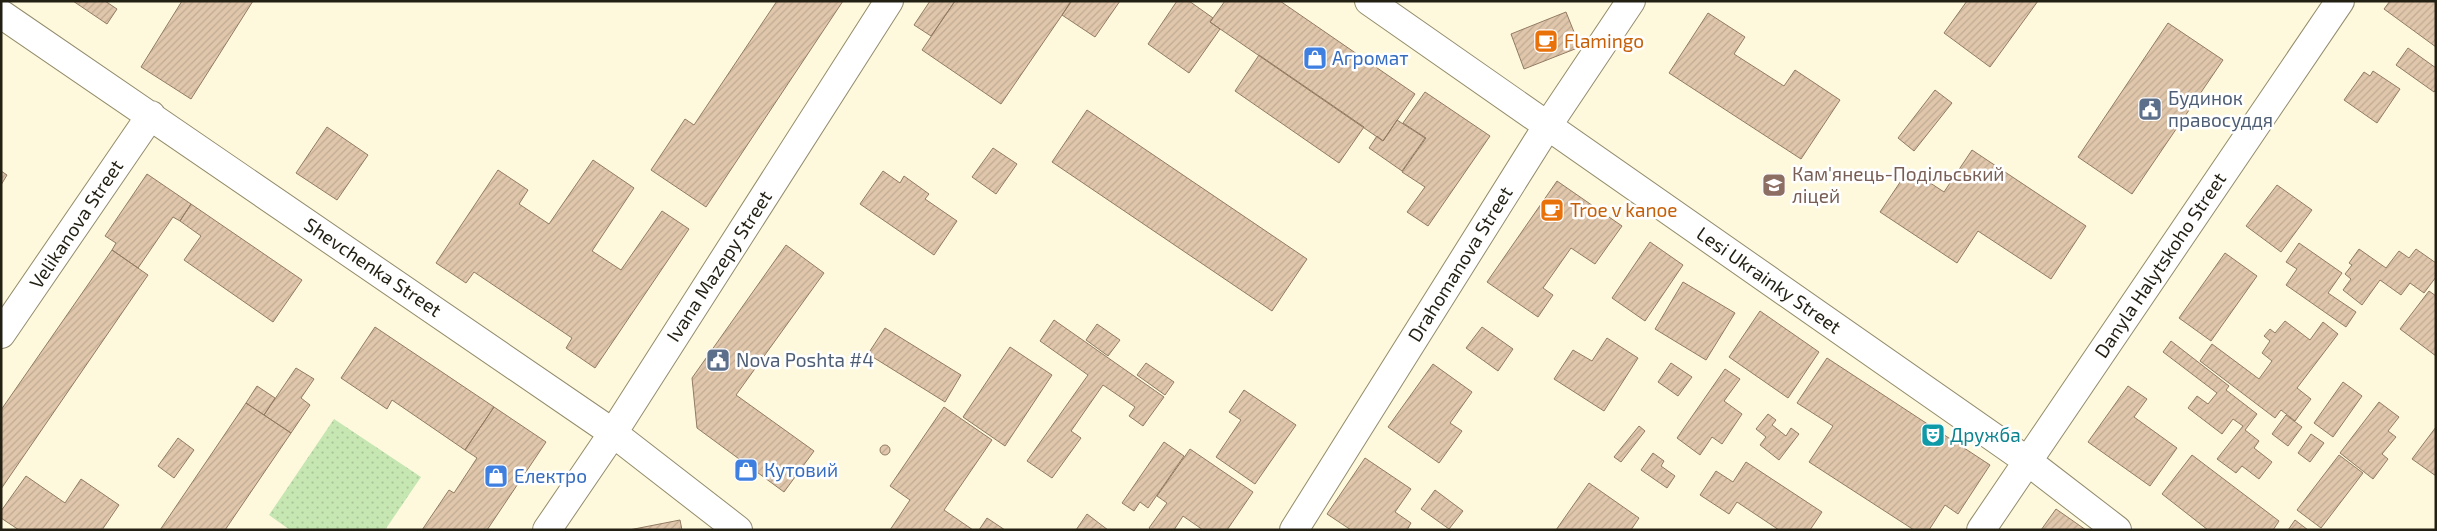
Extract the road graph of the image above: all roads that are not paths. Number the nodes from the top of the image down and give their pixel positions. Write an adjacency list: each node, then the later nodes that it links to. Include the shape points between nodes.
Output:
1 (889, 1): 9 (street, Ivana Mazepy Street)
2 (1369, 1): 7 (street, Lesi Ukrainky Street)
3 (1631, 1): 7 (street, Drahomanova Street)
4 (2340, 1): 10 (street, Danyla Halytskoho Street)
5 (1, 14): 6 (street, Shevchenka Street)
6 (151, 115): 8 (street, Velikanova Street); 9 (street, Shevchenka Street)
7 (1548, 125): 10 (street, Lesi Ukrainky Street); 13 (street, Drahomanova Street)
8 (1, 334)
9 (613, 433): 11 (street, Ivana Mazepy Street); 12 (street, Shevchenka Street)
10 (2026, 460): 14 (street, Danyla Halytskoho Street); 15 (street, Lesi Ukrainky Street)
11 (547, 530)
12 (738, 530)
13 (1294, 530)
14 (1981, 530)
15 (2116, 530)

